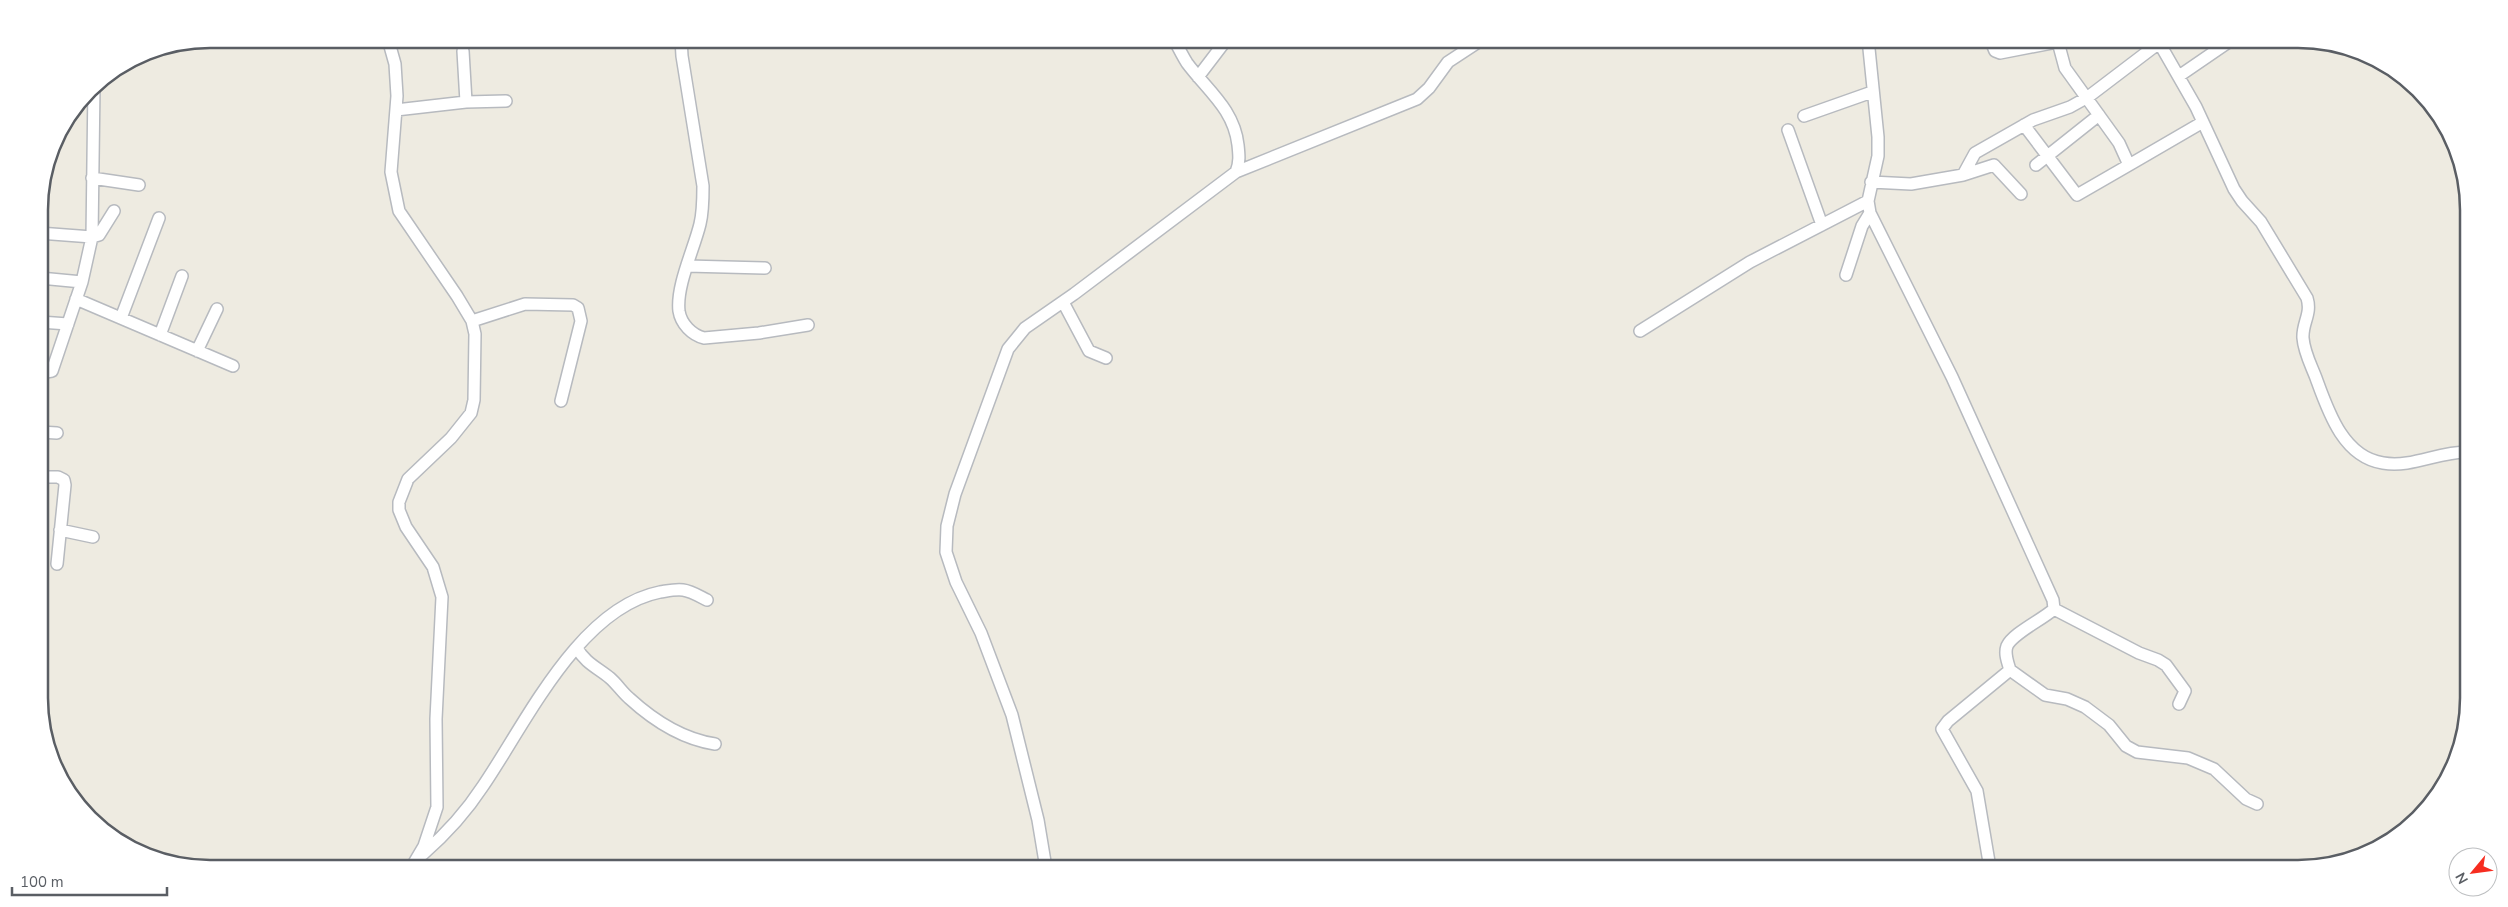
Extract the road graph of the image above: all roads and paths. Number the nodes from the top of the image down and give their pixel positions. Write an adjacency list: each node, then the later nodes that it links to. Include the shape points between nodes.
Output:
1 (391, 48): 21 (street, via 395,64)
2 (682, 48): 43 (street, via 703,186 700,224)
3 (1180, 48): 15 (street)
4 (1220, 48): 15 (street)
5 (1469, 48): 30 (street, via 1448,62 1417,99)
6 (1869, 48): 16 (street)
7 (1994, 48): 8 (street, via 2000,53)
8 (2026, 48)
9 (2060, 48): 18 (street, via 2066,68)
10 (2149, 48): 18 (street)
11 (2163, 48): 14 (street)
12 (2220, 48): 14 (street)
13 (463, 51): 20 (street)
14 (2179, 76): 24 (street)
15 (1198, 77): 30 (street, via 1218,97 1231,119 1240,156)
16 (1872, 92): 23 (street); 33 (street, via 1878,156)
17 (94, 97): 32 (street)
18 (2088, 97): 22 (street); 25 (street)
19 (506, 101): 20 (street)
20 (466, 102): 21 (street)
21 (396, 110): 53 (street, via 391,172 398,210)
22 (2099, 115): 27 (street); 29 (street, via 2119,143)
23 (1804, 116)
24 (2203, 122): 29 (street); 66 (street, via 2234,189 2261,222 2308,298 2310,308 2303,337 2307,353 2326,409 2353,450 2365,458 2383,463 2412,463)
25 (2024, 125): 27 (street); 31 (street, via 1975,153)
26 (1788, 130): 40 (street)
27 (2048, 156): 28 (street); 29 (street, via 2077,194)
28 (2036, 165)
29 (2129, 166)
30 (1236, 172): 50 (street)
31 (1962, 175): 33 (street, via 1911,184); 35 (street, via 1994,165)
32 (92, 178): 34 (street); 42 (street)
33 (1871, 182): 36 (street)
34 (139, 185)
35 (2021, 194)
36 (1868, 201): 38 (street); 40 (street)
37 (114, 211): 42 (street, via 99,235)
38 (1870, 213): 46 (street, via 1862,226); 72 (street, via 1952,378 2041,571)
39 (159, 218): 52 (street)
40 (1822, 225): 57 (street, via 1750,262)
41 (48, 234): 42 (street)
42 (92, 237): 48 (street)
43 (687, 266): 44 (street); 56 (street, via 679,311 682,320 697,336 714,338)
44 (765, 268)
45 (182, 276): 58 (street)
46 (1846, 276)
47 (48, 279): 48 (street)
48 (82, 282): 49 (street)
49 (76, 299): 52 (street); 55 (street)
50 (1063, 302): 60 (street, via 1089,351); 81 (street, via 1025,328 1008,349 955,494 946,539 950,566 981,633 1019,738)
51 (217, 309): 59 (street)
52 (121, 318): 58 (street)
53 (472, 321): 63 (street, via 525,304 573,305 578,308 581,321); 79 (street, via 475,344 471,412 451,438 408,479 399,502 406,527 433,567 442,597 436,719 437,807 433,824)
54 (48, 323): 55 (street)
55 (68, 324): 62 (street, via 52,371)
56 (808, 325)
57 (1640, 331)
58 (160, 335): 59 (street)
59 (197, 351): 61 (street)
60 (1106, 358)
61 (233, 366)
62 (48, 372)
63 (561, 401)
64 (48, 432): 65 (street)
65 (57, 433)
66 (2460, 452)
67 (48, 477): 68 (street, via 64,480)
68 (60, 530): 69 (street); 70 (street)
69 (93, 537)
70 (57, 564)
71 (707, 600): 73 (street, via 681,589 653,594 606,618)
72 (2054, 609): 74 (street, via 2007,646); 75 (street, via 2166,665 2185,691)
73 (577, 648): 76 (street, via 589,664 610,678 654,718 689,738); 80 (street, via 460,818)
74 (2010, 670): 77 (street, via 2045,695 2086,707 2109,725 2126,746 2137,752 2188,758 2214,770 2246,799); 78 (street, via 1942,729 1977,791)
75 (2179, 704)
76 (715, 744)
77 (2257, 804)
78 (1989, 859)
79 (416, 860)
80 (418, 860)
81 (1045, 860)

